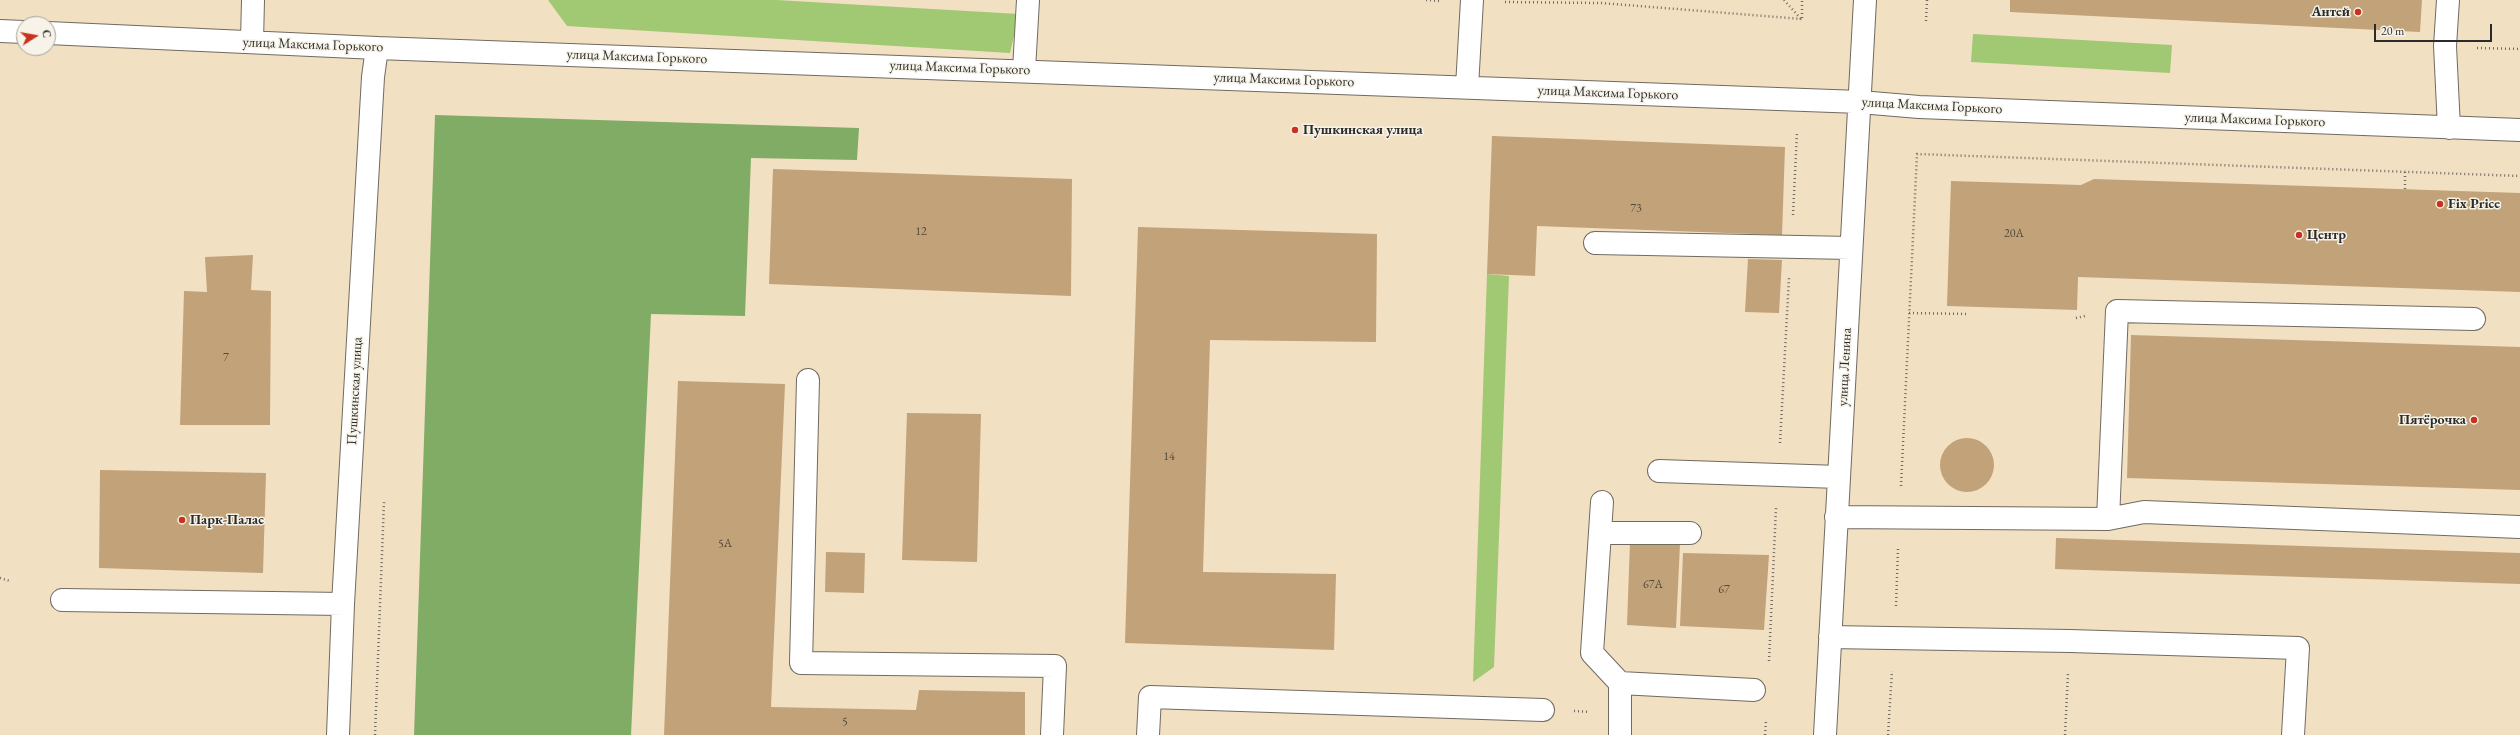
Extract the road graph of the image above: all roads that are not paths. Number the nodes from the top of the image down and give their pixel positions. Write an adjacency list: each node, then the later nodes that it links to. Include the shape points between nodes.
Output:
1 (253, 0): 9 (street)
2 (1028, 0): 11 (street)
3 (1865, 0): 13 (street, улица Ленина)
4 (2448, 0): 14 (street, via 2446,46)
5 (1472, 1): 12 (street)
6 (0, 31): 7 (street)
7 (16, 32)
8 (56, 33): 9 (street, улица Максима Горького)
9 (252, 42): 10 (street, улица Максима Горького)
10 (377, 48): 11 (street, улица Максима Горького); 29 (street, Пушкинская улица, via 373,77)
11 (1024, 70): 12 (street, улица Максима Горького)
12 (1467, 87): 13 (street, улица Максима Горького)
13 (1860, 102): 14 (street, улица Максима Горького, via 1920,107); 17 (street, улица Ленина)
14 (2449, 128): 15 (street, улица Максима Горького)
15 (2520, 130)
16 (1595, 243): 17 (street)
17 (1851, 248): 21 (street, улица Ленина)
18 (2474, 319): 24 (street, via 2117,311)
19 (808, 380): 35 (street, via 801,663 1055,666)
20 (1659, 471): 21 (street)
21 (1839, 477): 23 (street, улица Ленина)
22 (1602, 502): 26 (street)
23 (1836, 517): 24 (street); 30 (street, улица Ленина)
24 (2108, 519): 25 (street, via 2144,512)
25 (2520, 527)
26 (1600, 533): 27 (street); 31 (street, via 1592,653)
27 (1690, 533)
28 (62, 600): 29 (street)
29 (343, 604): 34 (street, Пушкинская улица)
30 (1830, 637): 38 (street, улица Ленина); 39 (street, via 2298,648)
31 (1620, 682): 32 (street); 37 (street)
32 (1754, 690)
33 (1543, 710): 36 (street, via 1150,697)
34 (338, 735)
35 (1052, 735)
36 (1148, 735)
37 (1620, 735)
38 (1825, 735)
39 (2293, 735)

